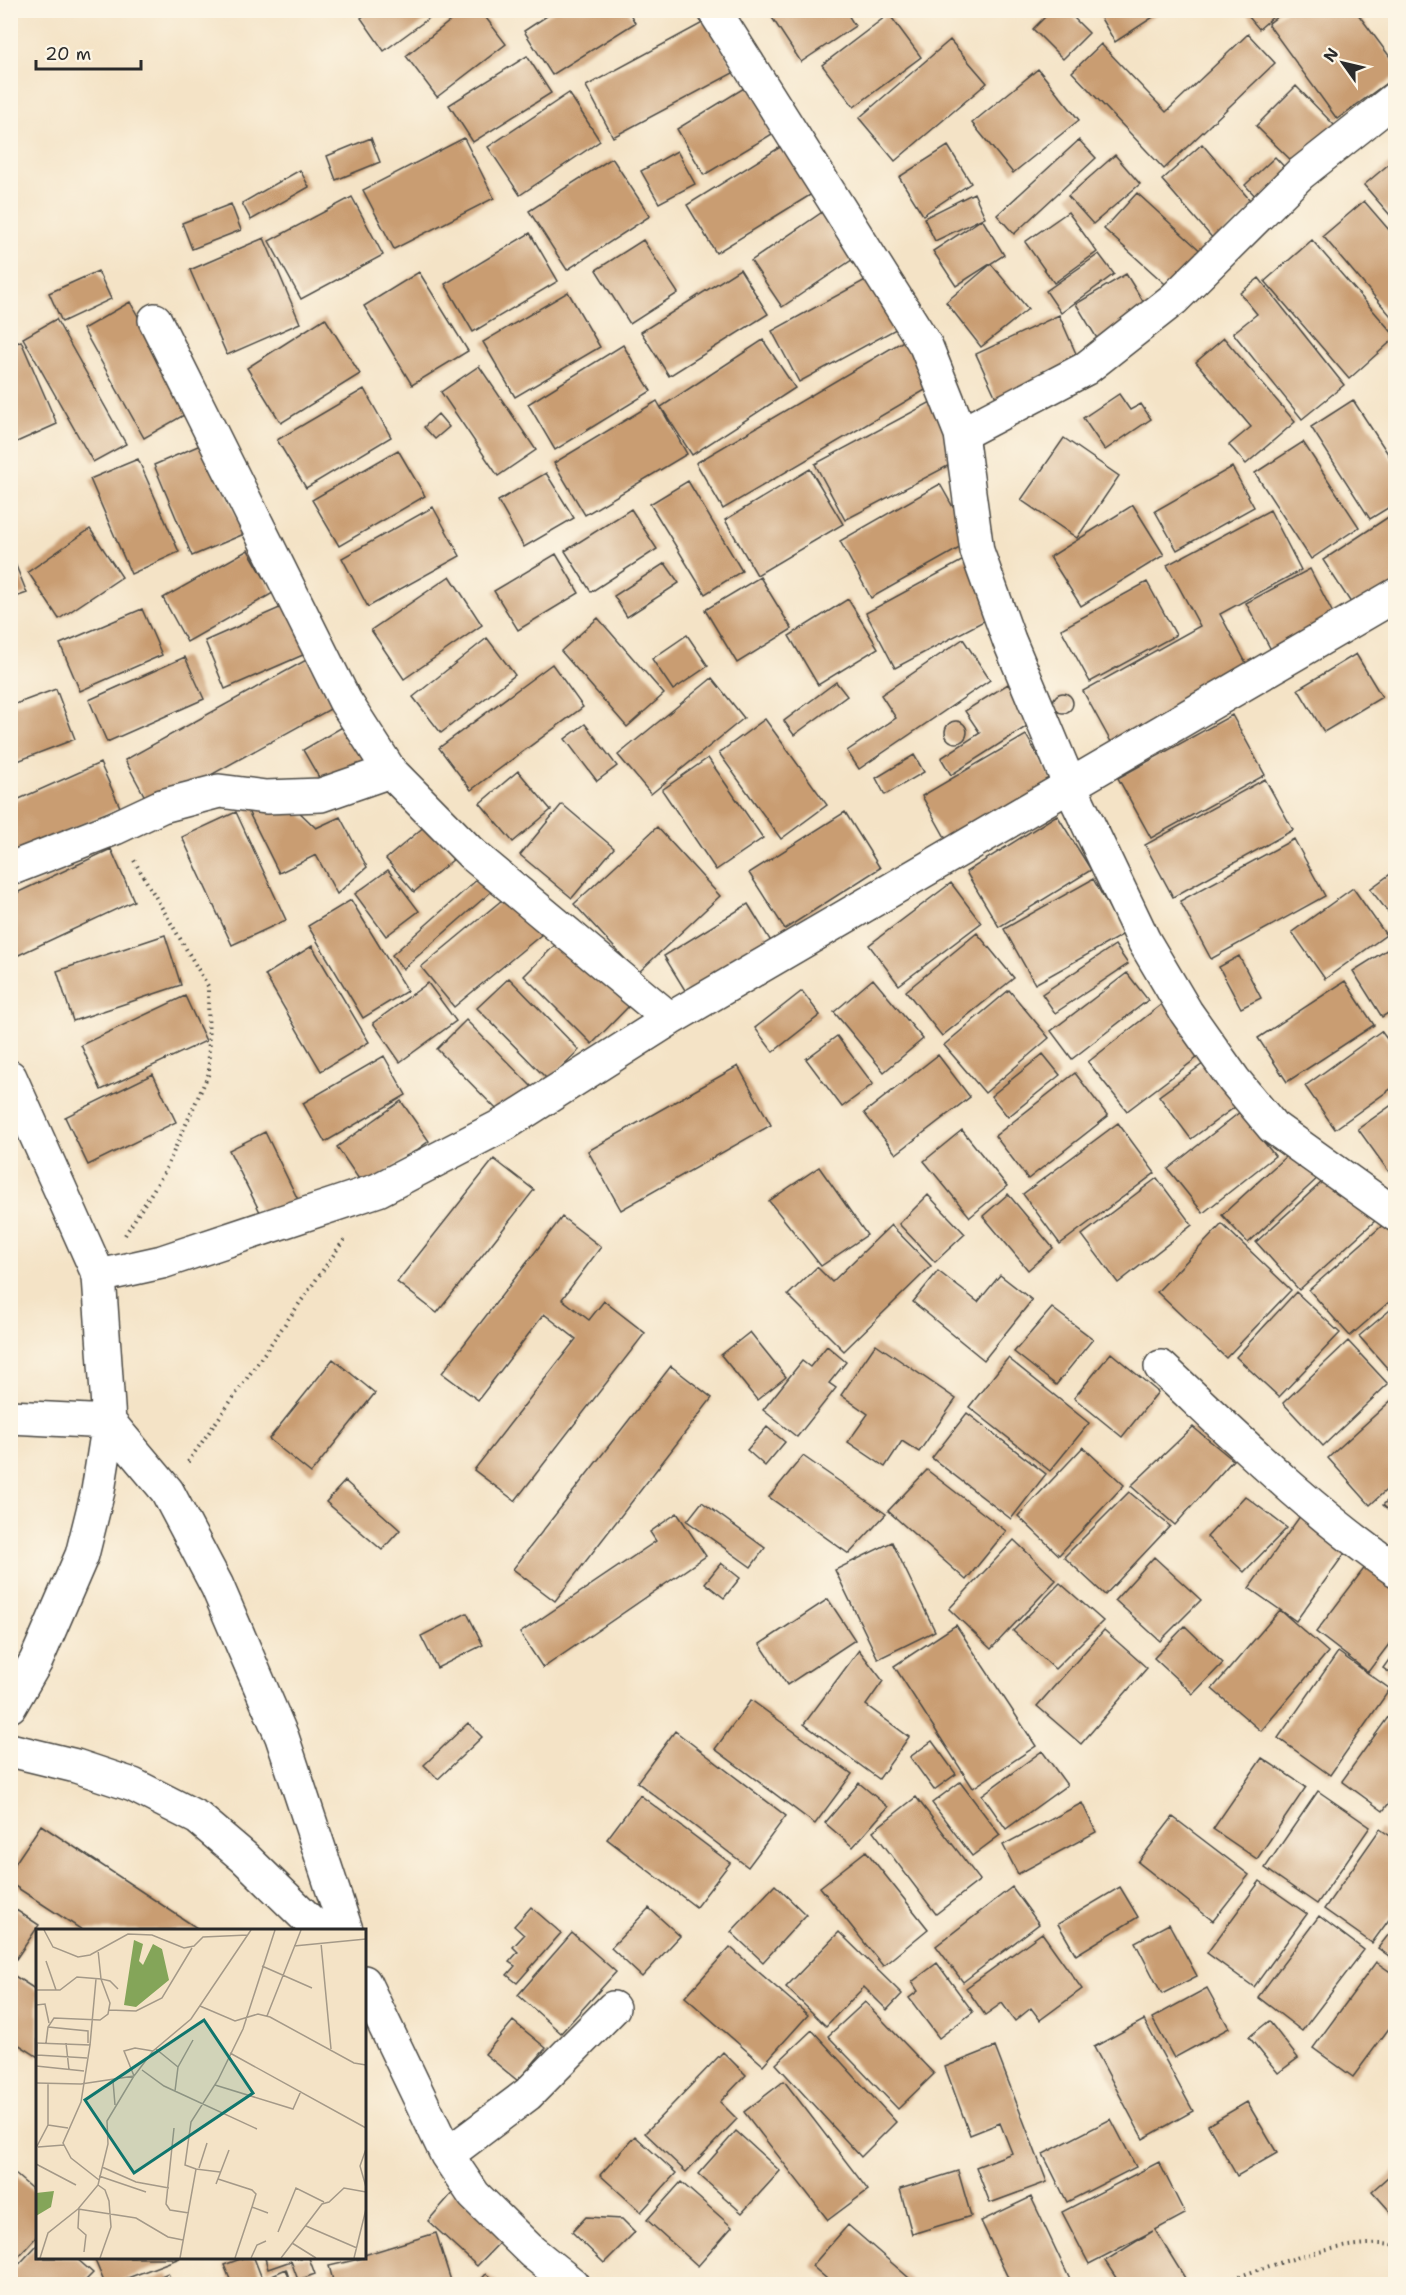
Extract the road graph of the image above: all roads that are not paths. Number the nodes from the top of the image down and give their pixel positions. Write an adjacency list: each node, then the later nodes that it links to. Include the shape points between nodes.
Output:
1 (714, 10): 4 (street, via 926,346)
2 (1395, 98): 4 (street, via 1300,174 1174,299 1085,369)
3 (155, 320): 6 (street, via 345,701)
4 (961, 434): 7 (street, via 977,551)
5 (1395, 595): 7 (street)
6 (390, 771): 8 (street, via 321,795 266,797 219,791 162,806); 9 (street, via 472,854)
7 (1070, 786): 9 (street); 11 (street, via 1144,941 1186,1012 1234,1080 1273,1127)
8 (10, 869)
9 (670, 1018): 12 (street, via 505,1124 378,1190 162,1262)
10 (10, 1077): 12 (street)
11 (1395, 1215)
12 (99, 1276): 15 (street)
13 (1161, 1367): 16 (street, via 1288,1487)
14 (10, 1417): 15 (street)
15 (109, 1422): 17 (street, via 82,1555 36,1661); 20 (street, via 167,1491 217,1586 282,1737)
16 (1395, 1570)
17 (10, 1706)
18 (10, 1750): 19 (street, via 133,1785 198,1818)
19 (318, 1929)
20 (346, 1929)
21 (366, 1986): 23 (street)
22 (613, 2008): 23 (street, via 528,2094)
23 (447, 2155): 24 (street, via 474,2195 532,2252)
24 (572, 2284)

